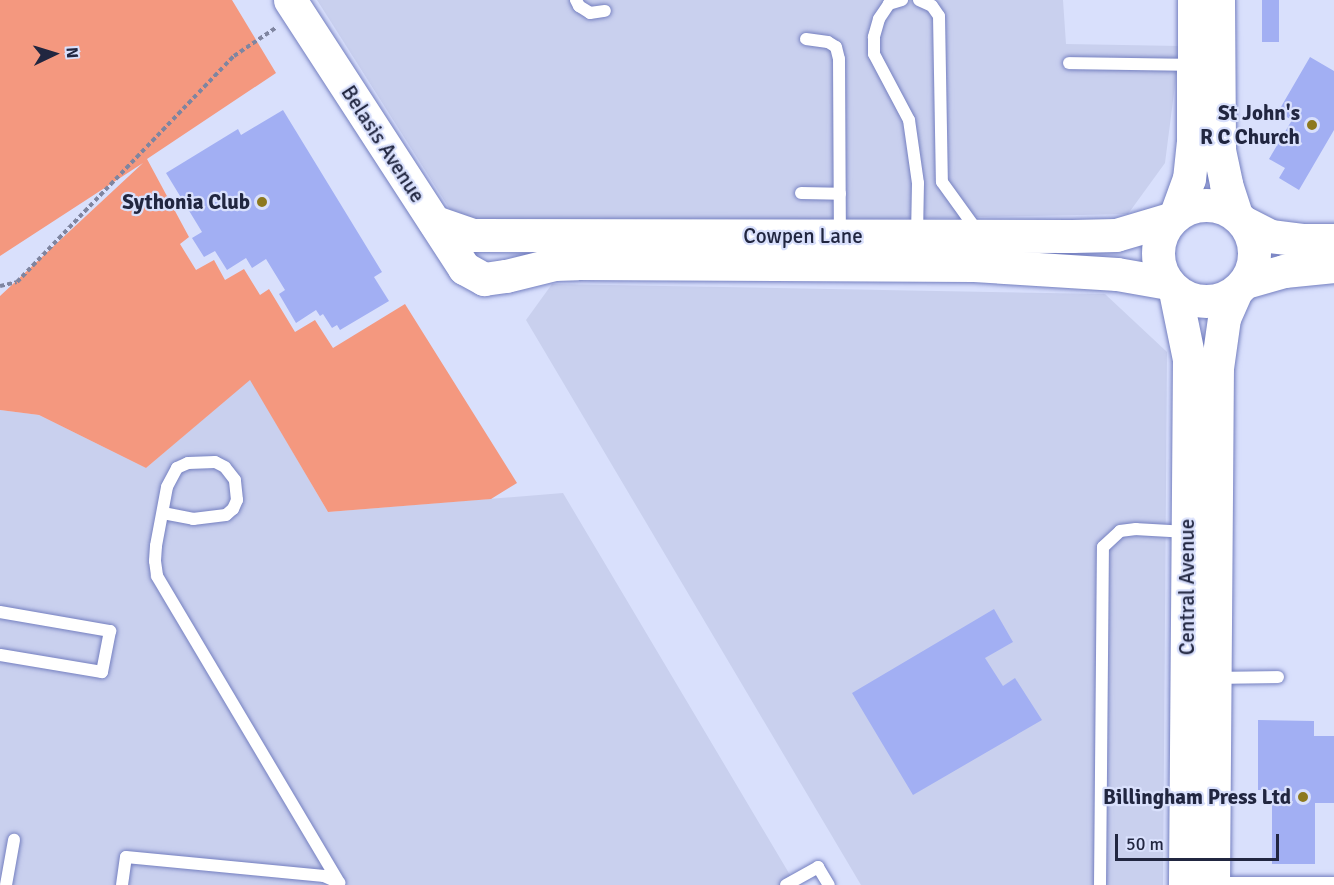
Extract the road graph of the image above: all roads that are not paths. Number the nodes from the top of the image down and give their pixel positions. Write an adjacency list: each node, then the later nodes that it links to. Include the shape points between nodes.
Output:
1 (576, 0): 7 (lane, via 590,13)
2 (902, 0): 17 (lane, via 889,4 879,19 874,54 909,120 918,183)
3 (920, 0): 18 (lane, via 932,6 939,16 942,182)
4 (1194, 0): 10 (main road, Central Avenue)
5 (1218, 0): 14 (main road, Central Avenue, via 1220,150 1226,184)
6 (294, 7): 15 (main road, Belasis Avenue)
7 (605, 12)
8 (806, 39): 12 (lane, via 828,42 836,47 839,59)
9 (1069, 63): 10 (lane)
10 (1195, 65): 13 (main road, Central Avenue, via 1189,179)
11 (801, 193): 12 (lane)
12 (840, 194): 16 (lane)
13 (1173, 217): 14 (main road, via 1188,207 1206,204 1222,206); 18 (main road, Cowpen Lane, via 1116,235); 22 (main road, Central Avenue, via 1157,248 1160,268)
14 (1240, 218): 19 (main road, via 1270,236); 23 (main road, Central Avenue, via 1255,252 1255,261)
15 (435, 222): 16 (main road, Cowpen Lane, via 472,235); 21 (main road, Belasis Avenue, via 464,268)
16 (840, 236): 17 (main road, Cowpen Lane)
17 (917, 236): 18 (main road, Cowpen Lane)
18 (981, 236)
19 (1334, 240)
20 (1334, 266): 23 (main road, via 1284,271)
21 (484, 279): 22 (main road, Cowpen Lane, via 577,263 974,265 1117,274)
22 (1172, 287): 23 (main road, via 1198,301 1215,301); 25 (main road, Central Avenue, via 1189,359)
23 (1240, 287): 29 (main road, Central Avenue, via 1224,318 1217,368)
24 (163, 513): 24 (lane, via 167,487 177,468 188,463 215,462 235,480 237,500 226,515 193,519); 31 (lane, via 154,561 157,576)
25 (1188, 532): 37 (lane, via 1120,531 1102,547); 38 (main road, Central Avenue)
26 (0, 612): 27 (lane, via 110,631 102,672)
27 (0, 655)
28 (1278, 677): 29 (lane)
29 (1215, 678): 38 (main road, Central Avenue)
30 (14, 840): 33 (lane)
31 (340, 883): 34 (lane, via 324,876 126,857)
32 (1334, 883): 38 (lane)
33 (6, 885)
34 (122, 885)
35 (786, 885): 36 (lane, via 818,867)
36 (829, 885)
37 (1100, 885)
38 (1201, 885)

